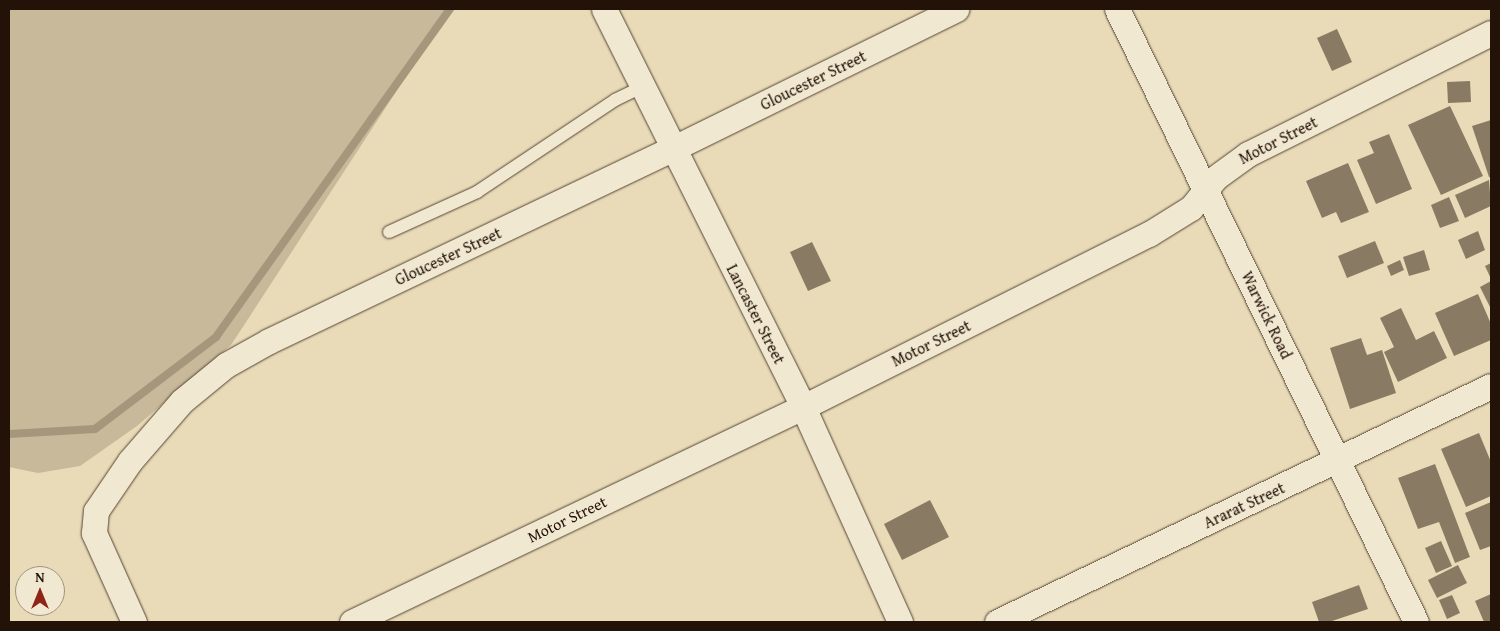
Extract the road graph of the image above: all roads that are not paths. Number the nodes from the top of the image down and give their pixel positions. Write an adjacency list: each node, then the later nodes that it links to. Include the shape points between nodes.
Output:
1 (604, 9): 5 (street, Lancaster Street)
2 (956, 9): 6 (street, Gloucester Street)
3 (1116, 9): 7 (street, Warwick Road)
4 (1491, 33): 7 (street, Motor Street, via 1248,154 1227,167)
5 (642, 87): 6 (street, Lancaster Street); 8 (lane, via 616,100 477,192)
6 (672, 149): 10 (street, Lancaster Street); 12 (street, Gloucester Street, via 270,341 226,365 182,401 130,461 96,511 94,534)
7 (1206, 190): 10 (street, Motor Street, via 1191,208 1149,234); 11 (street, Warwick Road)
8 (389, 232)
9 (1491, 386): 11 (street, Ararat Street)
10 (803, 407): 13 (street, Motor Street); 14 (street, Lancaster Street)
11 (1338, 461): 15 (street, Ararat Street); 16 (street, Warwick Road)
12 (134, 622)
13 (352, 622)
14 (900, 622)
15 (996, 622)
16 (1416, 622)

